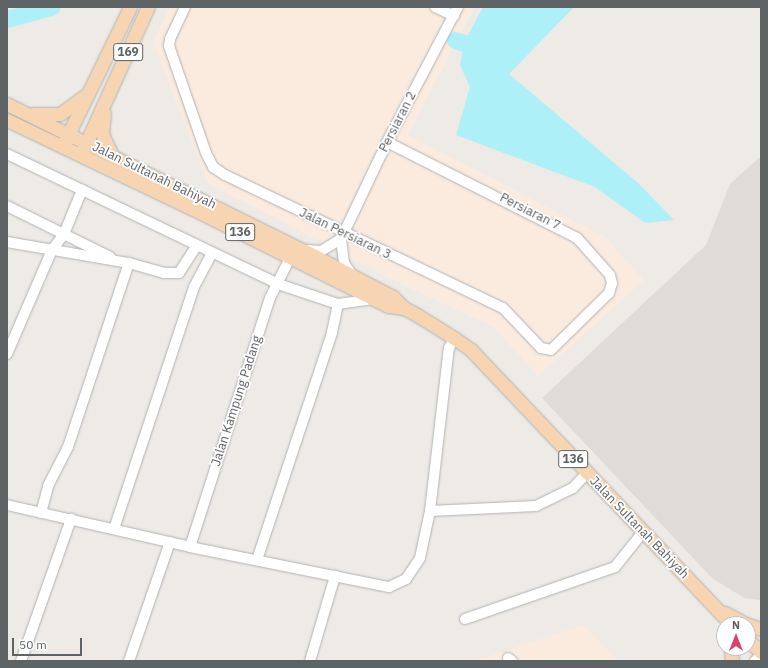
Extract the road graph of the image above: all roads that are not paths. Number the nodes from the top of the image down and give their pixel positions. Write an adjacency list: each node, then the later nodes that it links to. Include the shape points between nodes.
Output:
1 (130, 7): 6 (main road, 169)
2 (148, 7): 7 (main road, 169)
3 (185, 7): 21 (street, Jalan Persiaran 3, via 169,46 213,167)
4 (435, 7): 5 (street)
5 (456, 11): 12 (street, Persiaran 2)
6 (92, 89): 9 (main road, via 60,114); 11 (main road, 169)
7 (107, 97): 13 (main road, 169); 16 (main road, via 102,134)
8 (7, 104): 9 (main road, Jalan Sultanah Bahiyah / 136)
9 (27, 113): 11 (main road, Jalan Sultanah Bahiyah / 136)
10 (7, 120): 14 (main road, Jalan Sultanah Bahiyah / 136)
11 (69, 134): 13 (main road, Jalan Sultanah Bahiyah / 136); 14 (main road, 169)
12 (388, 142): 21 (street, Persiaran 2); 34 (street, Persiaran 7, via 577,238 610,275 612,283 609,294)
13 (86, 143): 16 (main road, Jalan Sultanah Bahiyah / 136); 17 (main road, 169)
14 (62, 147): 17 (main road, Jalan Sultanah Bahiyah / 136)
15 (7, 154): 18 (street)
16 (112, 155): 25 (main road, Jalan Sultanah Bahiyah / 136)
17 (81, 156): 27 (main road, Jalan Sultanah Bahiyah / 136)
18 (82, 190): 20 (street); 23 (street)
19 (7, 206): 20 (street)
20 (64, 234): 24 (street); 28 (street)
21 (342, 236): 25 (street, via 321,251); 29 (street, via 344,263); 34 (street, Jalan Persiaran 3, via 503,308 541,348 551,350)
22 (7, 242): 24 (street)
23 (197, 246): 26 (street); 28 (street, via 179,273 164,274)
24 (52, 250): 28 (street); 36 (street)
25 (303, 250): 29 (main road, Jalan Sultanah Bahiyah / 136)
26 (212, 253): 30 (street); 42 (street, via 194,287)
27 (290, 258): 30 (street, Jalan Kampung Padang); 31 (main road, Jalan Sultanah Bahiyah / 136)
28 (125, 263): 40 (street, via 68,447 48,486)
29 (353, 276): 33 (main road, Jalan Sultanah Bahiyah / 136, via 393,298)
30 (278, 284): 32 (street); 45 (street, Jalan Kampung Padang, via 270,298)
31 (373, 299): 32 (street); 33 (main road, Jalan Sultanah Bahiyah / 136, via 388,306)
32 (338, 304): 46 (street, via 332,333)
33 (404, 308): 35 (main road, Jalan Sultanah Bahiyah / 136)
34 (583, 320)
35 (454, 338): 37 (main road, Jalan Sultanah Bahiyah / 136, via 471,350); 39 (street, via 449,348)
36 (7, 354)
37 (586, 474): 39 (street, via 573,488 536,506); 43 (main road, Jalan Sultanah Bahiyah / 136)
38 (7, 505): 40 (street)
39 (430, 511): 47 (street, via 420,558 406,579 389,587)
40 (42, 513): 41 (street)
41 (71, 520): 42 (street); 54 (street)
42 (114, 529): 44 (street)
43 (643, 532): 48 (main road, Jalan Sultanah Bahiyah / 136); 52 (street, via 615,568)
44 (170, 542): 45 (street); 55 (street)
45 (190, 547): 46 (street)
46 (257, 560): 47 (street)
47 (335, 576): 56 (street)
48 (713, 607): 49 (main road); 50 (main road, Jalan Sultanah Bahiyah / 136); 51 (main road)
49 (718, 616)
50 (723, 616)
51 (731, 616)
52 (465, 619)
53 (761, 655): 57 (street)
54 (21, 661)
55 (129, 661)
56 (310, 661)
57 (755, 661)

